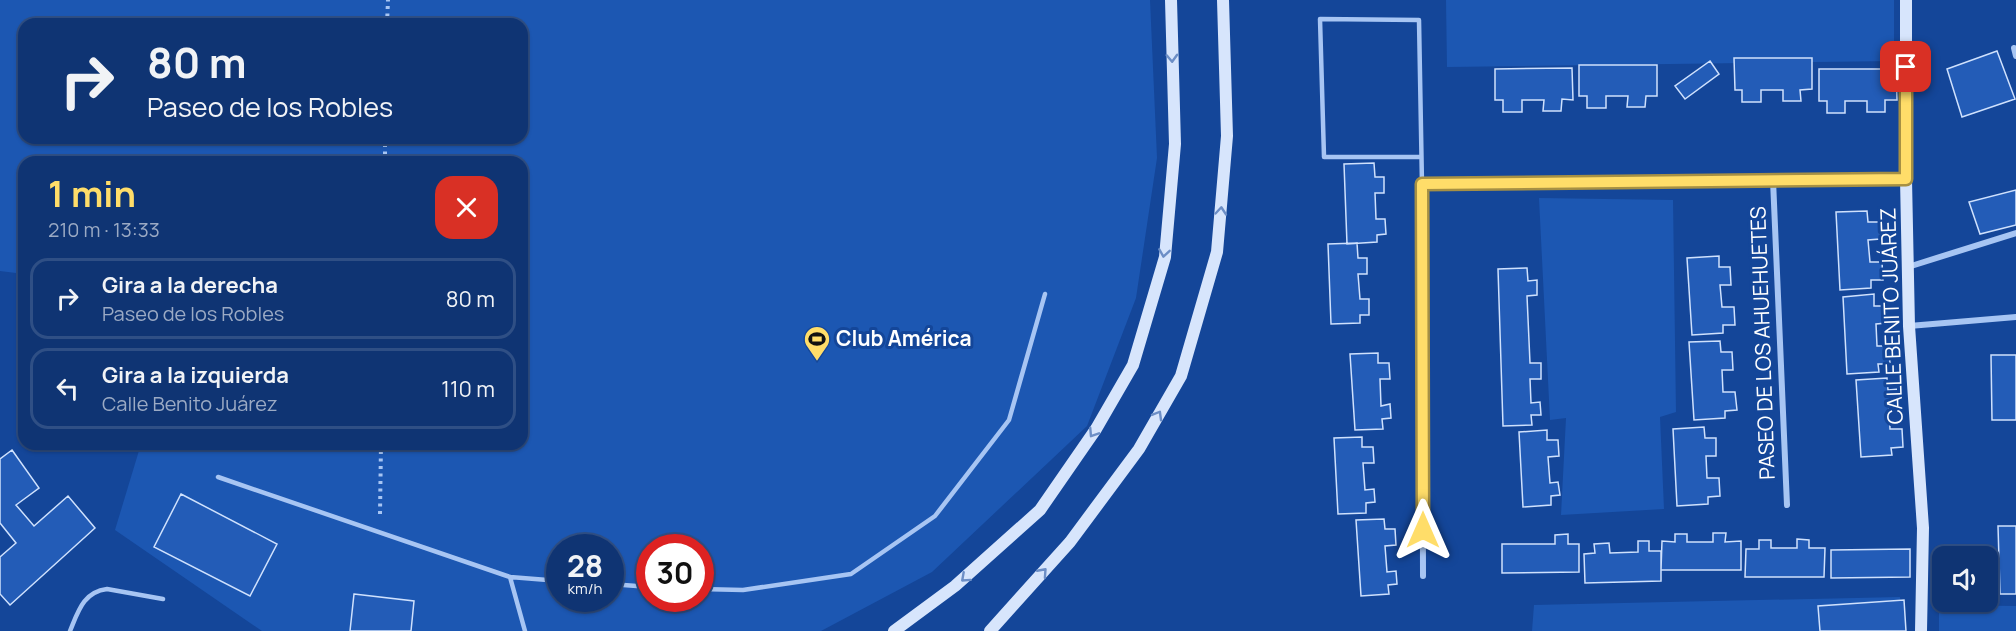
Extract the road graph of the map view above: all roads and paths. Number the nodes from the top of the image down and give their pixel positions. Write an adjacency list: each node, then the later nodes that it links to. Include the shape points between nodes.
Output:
1 (388, 0): 5 (path)
2 (1171, 0): 28 (main road, one-way to 28, via 1174,144 1165,256 1133,365 1096,429 1040,510 955,586)
3 (1223, 0): 29 (main road, one-way to 3, via 1070,542 1139,449 1181,376 1217,252 1227,136)
4 (1906, 0): 9 (main road, CALLE BENITO JUÁREZ)
5 (387, 18)
6 (2014, 48): 7 (street)
7 (2016, 56)
8 (1421, 157): 8 (lane, via 1419,20 1320,19 1324,157); 11 (lane)
9 (1906, 179): 10 (street); 13 (main road, CALLE BENITO JUÁREZ)
10 (1773, 180): 11 (street); 19 (street, PASEO DE LOS AHUEHUETES)
11 (1422, 184): 21 (street)
12 (2016, 233): 13 (street)
13 (1908, 267): 16 (main road, CALLE BENITO JUÁREZ)
14 (1045, 294): 24 (lane, via 1009,420 935,516 851,574 743,590)
15 (2016, 317): 16 (street)
16 (1909, 326): 30 (main road, CALLE BENITO JUÁREZ, via 1923,528)
17 (381, 450): 20 (path)
18 (218, 477): 20 (lane)
19 (1787, 505)
20 (380, 533): 22 (lane)
21 (1423, 576)
22 (510, 578): 23 (lane); 27 (lane)
23 (546, 580)
24 (714, 589)
25 (163, 599): 26 (lane, via 99,590 86,598)
26 (70, 631)
27 (525, 631)
28 (894, 631)
29 (990, 631)
30 (1922, 631)

